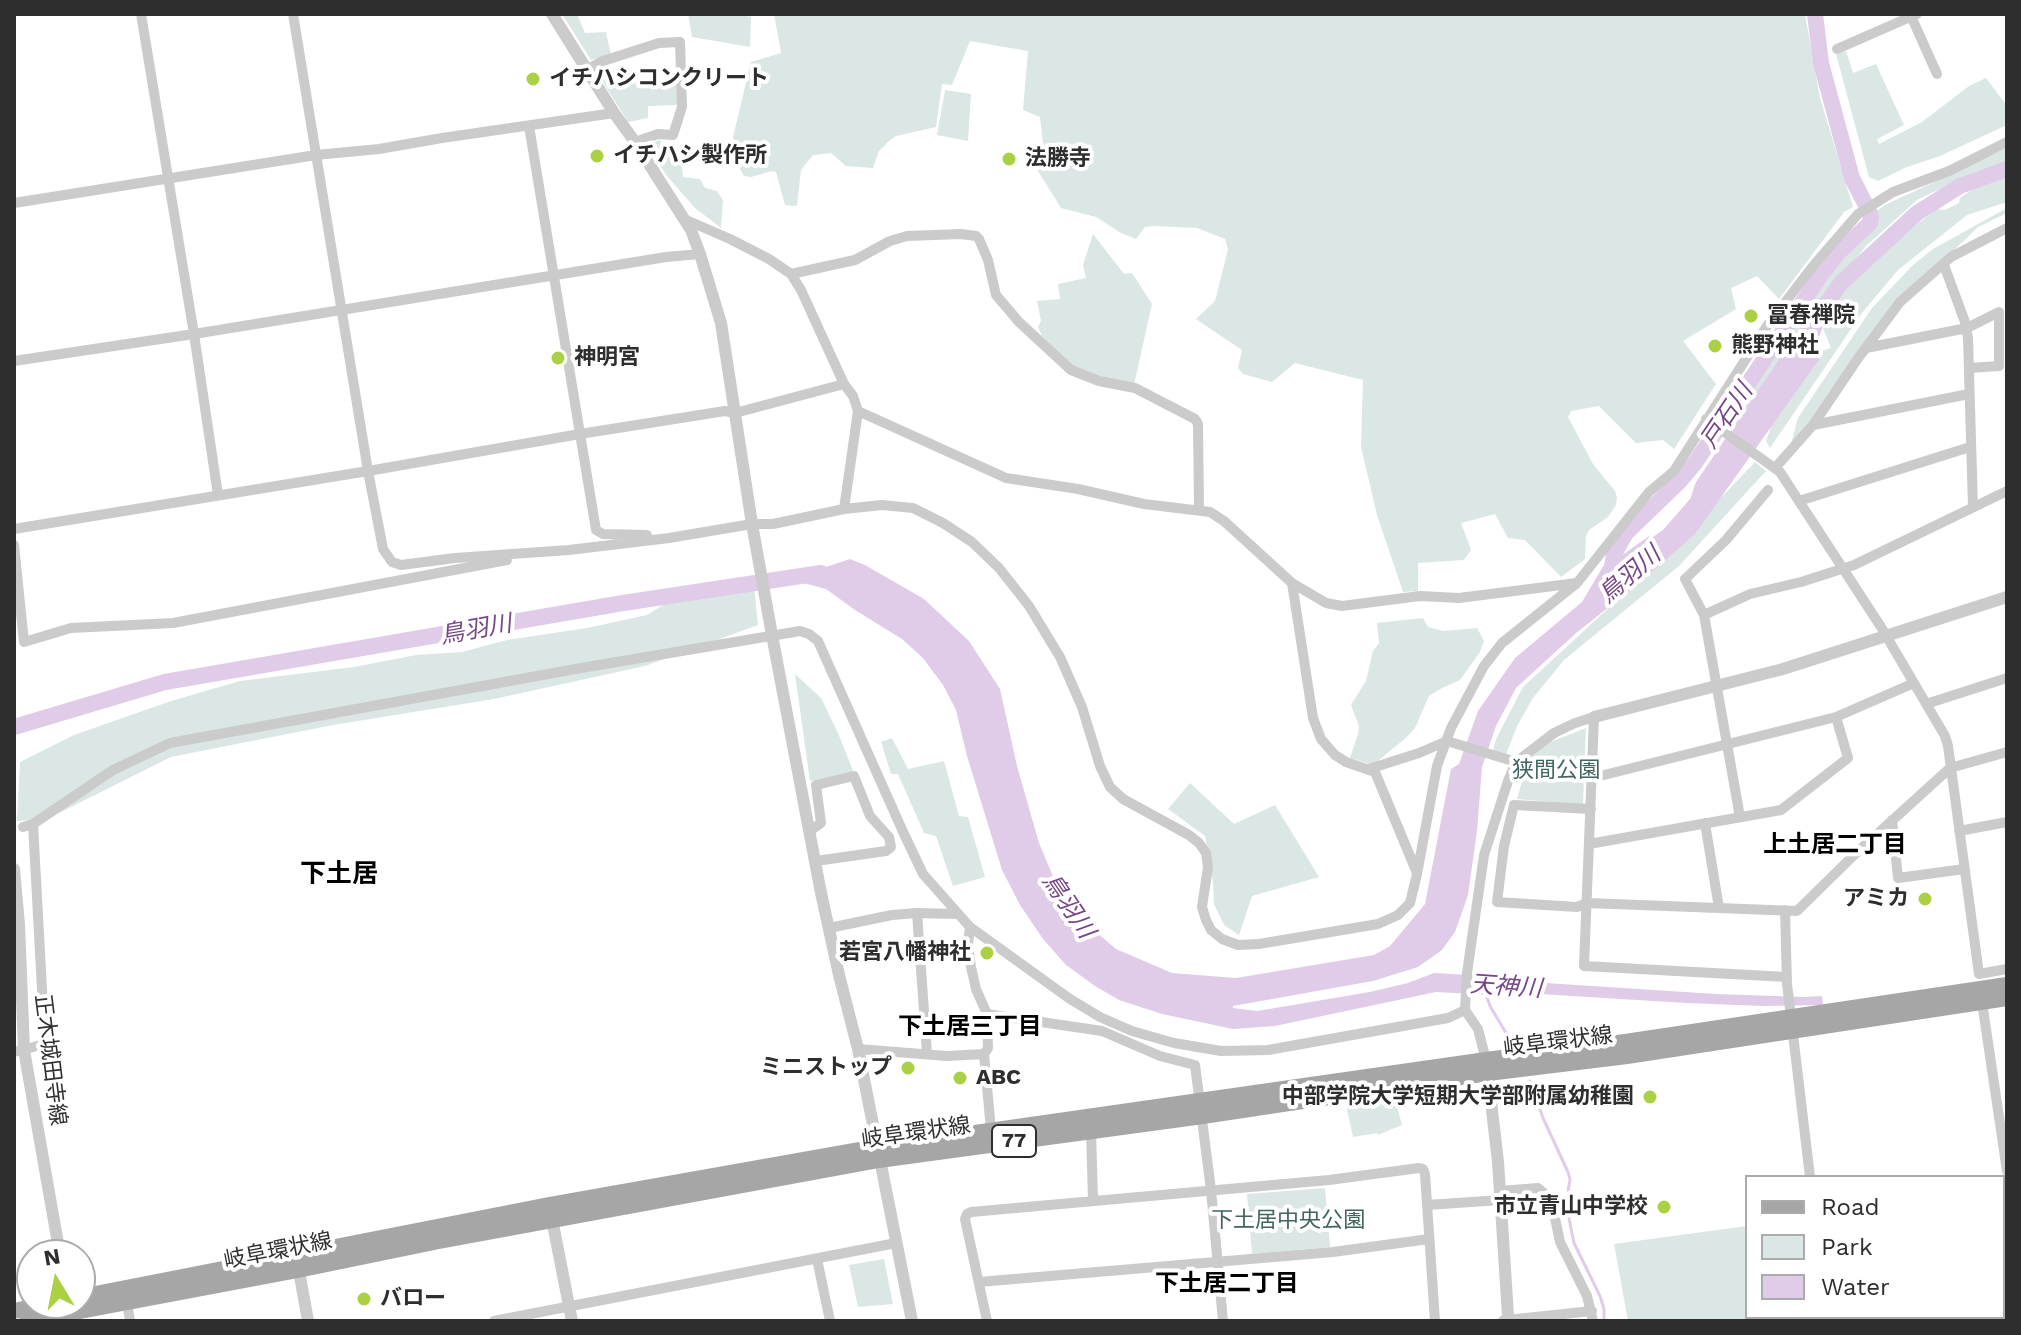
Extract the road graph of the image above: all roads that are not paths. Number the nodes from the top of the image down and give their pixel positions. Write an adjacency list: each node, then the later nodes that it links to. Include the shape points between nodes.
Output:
1 (141, 14): 13 (street)
2 (293, 14): 12 (street)
3 (552, 14): 6 (street)
4 (1914, 15): 5 (street); 7 (street)
5 (1837, 49)
6 (586, 70): 8 (street); 10 (street, via 659,43 680,42 682,107 673,135)
7 (1937, 74)
8 (614, 113): 9 (street); 10 (street)
9 (529, 126): 12 (street); 20 (street)
10 (635, 142): 15 (street)
11 (2007, 142): 31 (street, via 1893,192 1861,212 1767,326)
12 (316, 155): 13 (street); 21 (street)
13 (167, 178): 14 (street); 23 (street)
14 (14, 203)
15 (682, 218): 17 (street); 19 (street)
16 (2007, 228): 18 (street)
17 (700, 254): 20 (street); 30 (street, via 721,323)
18 (1944, 265): 22 (street); 24 (street, via 1900,302)
19 (791, 274): 27 (street); 44 (street, via 855,260 907,236 976,236 996,295 1071,370 1135,388 1195,419)
20 (552, 275): 21 (street); 33 (street)
21 (343, 310): 23 (street); 36 (street)
22 (1967, 328): 24 (street); 26 (street); 26 (street, via 1999,312 1999,366)
23 (194, 334): 25 (street); 39 (street)
24 (1866, 348): 32 (street)
25 (14, 361)
26 (1969, 368): 28 (street)
27 (844, 384): 29 (street); 30 (street)
28 (1969, 394): 32 (street); 34 (street)
29 (858, 411): 43 (street); 44 (street, via 1006,478)
30 (735, 413): 33 (street); 45 (street)
31 (1708, 421): 35 (street); 52 (street, via 1674,471 1649,492)
32 (1813, 425): 35 (street)
33 (580, 434): 36 (street); 47 (street, via 596,530)
34 (1970, 447): 40 (street); 42 (street)
35 (1772, 466): 40 (street)
36 (368, 471): 39 (street); 49 (street, via 383,549 392,562)
37 (1768, 490): 54 (street, via 1685,579)
38 (2006, 491): 41 (street); 42 (street)
39 (218, 495): 46 (street)
40 (1799, 501): 50 (street)
41 (2007, 505)
42 (1973, 507): 50 (street)
43 (844, 509): 45 (street); 81 (street, via 913,508 972,542 999,568 1060,657 1110,787 1189,835 1206,853 1202,907 1211,930 1222,939 1259,944 1378,924 1410,903)
44 (1199, 510): 51 (street, via 1224,521)
45 (753, 527): 47 (street); 55 (street)
46 (14, 529)
47 (669, 538): 49 (street)
48 (14, 545): 49 (street, via 24,642 71,628 173,623)
49 (552, 551)
50 (1842, 569): 54 (street, via 1750,594); 56 (street)
51 (1292, 583): 52 (street, via 1342,606); 68 (street, via 1313,718 1321,739 1346,762)
52 (1577, 583): 63 (street, via 1502,643 1484,666)
53 (2007, 597): 56 (street)
54 (1704, 615): 59 (street)
55 (772, 631): 75 (street); 86 (street, via 800,631 818,641 923,874); 100 (street, via 170,743 113,770 28,826 45,1044)
56 (1885, 635): 58 (street); 59 (street)
57 (2007, 678): 60 (street)
58 (1914, 683): 60 (street); 62 (street)
59 (1717, 685): 61 (street); 64 (street)
60 (1926, 704): 67 (street, via 1945,736)
61 (1594, 717): 66 (street, via 1554,733); 69 (street)
62 (1836, 717): 64 (street); 71 (street, via 1848,758 1781,810)
63 (1447, 741): 66 (street); 68 (street); 81 (street, via 1437,766)
64 (1728, 745): 69 (street); 71 (street)
65 (2007, 752): 67 (street)
66 (1513, 762): 96 (street, via 1484,855)
67 (1950, 768): 72 (street); 76 (street)
68 (1369, 769): 81 (street, via 1375,772)
69 (1592, 778): 70 (street)
70 (1591, 809): 77 (street); 82 (street, via 1514,805 1497,902 1577,907)
71 (1740, 817): 74 (street)
72 (1892, 820): 80 (street, via 1898,878); 84 (street, via 1797,911)
73 (2007, 822): 76 (street)
74 (1705, 823): 77 (street); 83 (street)
75 (810, 831): 78 (street); 78 (street, via 821,823 816,785 854,776 870,816 891,847)
76 (1959, 831): 80 (street)
77 (1589, 844): 82 (street)
78 (816, 861): 88 (street)
79 (14, 869): 100 (street, 正木城田寺線)
80 (1964, 869): 91 (street, via 1979,974)
81 (1417, 874)
82 (1587, 903): 83 (street); 92 (street, via 1584,966)
83 (1719, 908): 84 (street)
84 (1785, 910): 92 (street)
85 (917, 913): 86 (street); 88 (street); 90 (street)
86 (957, 914): 87 (street)
87 (970, 927): 89 (street); 96 (street, via 1100,1017 1185,1045 1268,1050 1448,1018)
88 (829, 928): 99 (street)
89 (968, 944): 90 (street); 97 (street, via 976,989)
90 (919, 947): 101 (street)
91 (2007, 969)
92 (1787, 980): 98 (street)
93 (2007, 985): 98 (main road, 岐阜環状線 / 77)
94 (2007, 998): 95 (main road, 岐阜環状線 / 77)
95 (1982, 1002): 98 (main road, 岐阜環状線 / 77); 108 (street)
96 (1465, 1010): 103 (street, via 1478,1029)
97 (987, 1014): 102 (street); 104 (street, via 1102,1031 1195,1065)
98 (1791, 1020): 103 (main road, 岐阜環状線 / 77); 109 (street)
99 (858, 1049): 101 (street); 107 (street)
100 (19, 1051): 115 (street, 正木城田寺線)
101 (927, 1053): 102 (street)
102 (984, 1054): 105 (street)
103 (1487, 1066): 104 (main road, 岐阜環状線 / 77); 111 (street)
104 (1202, 1109): 105 (main road, 岐阜環状線 / 77); 106 (main road, 岐阜環状線 / 77); 110 (street)
105 (991, 1130): 107 (main road, 岐阜環状線 / 77)
106 (1091, 1130): 107 (main road, 岐阜環状線 / 77); 112 (street)
107 (878, 1153): 114 (main road, 岐阜環状線 / 77); 117 (street)
108 (2007, 1171)
109 (1810, 1175)
110 (1211, 1190): 112 (street); 113 (street, via 1419,1168 1425,1174); 119 (street)
111 (1500, 1195): 113 (street); 126 (street, via 1538,1188 1551,1199 1560,1242); 136 (street)
112 (1093, 1200): 121 (street, via 967,1214)
113 (1427, 1205): 116 (street)
114 (551, 1212): 120 (main road, 岐阜環状線 / 77); 124 (street)
115 (57, 1239)
116 (1429, 1239): 119 (street); 135 (street)
117 (896, 1243): 118 (street); 132 (street)
118 (817, 1259): 124 (street); 131 (street)
119 (1218, 1261): 121 (street); 134 (street)
120 (297, 1262): 122 (main road, 岐阜環状線 / 77); 123 (main road, 岐阜環状線 / 77); 128 (street)
121 (979, 1282): 133 (street)
122 (96, 1294)
123 (127, 1302): 125 (main road, 岐阜環状線 / 77); 127 (street)
124 (569, 1306): 129 (street); 130 (street)
125 (96, 1307)
126 (1592, 1316): 136 (street)
127 (130, 1321)
128 (308, 1321)
129 (494, 1321)
130 (572, 1321)
131 (830, 1321)
132 (912, 1321)
133 (987, 1321)
134 (1223, 1321)
135 (1435, 1321)
136 (1506, 1321)

